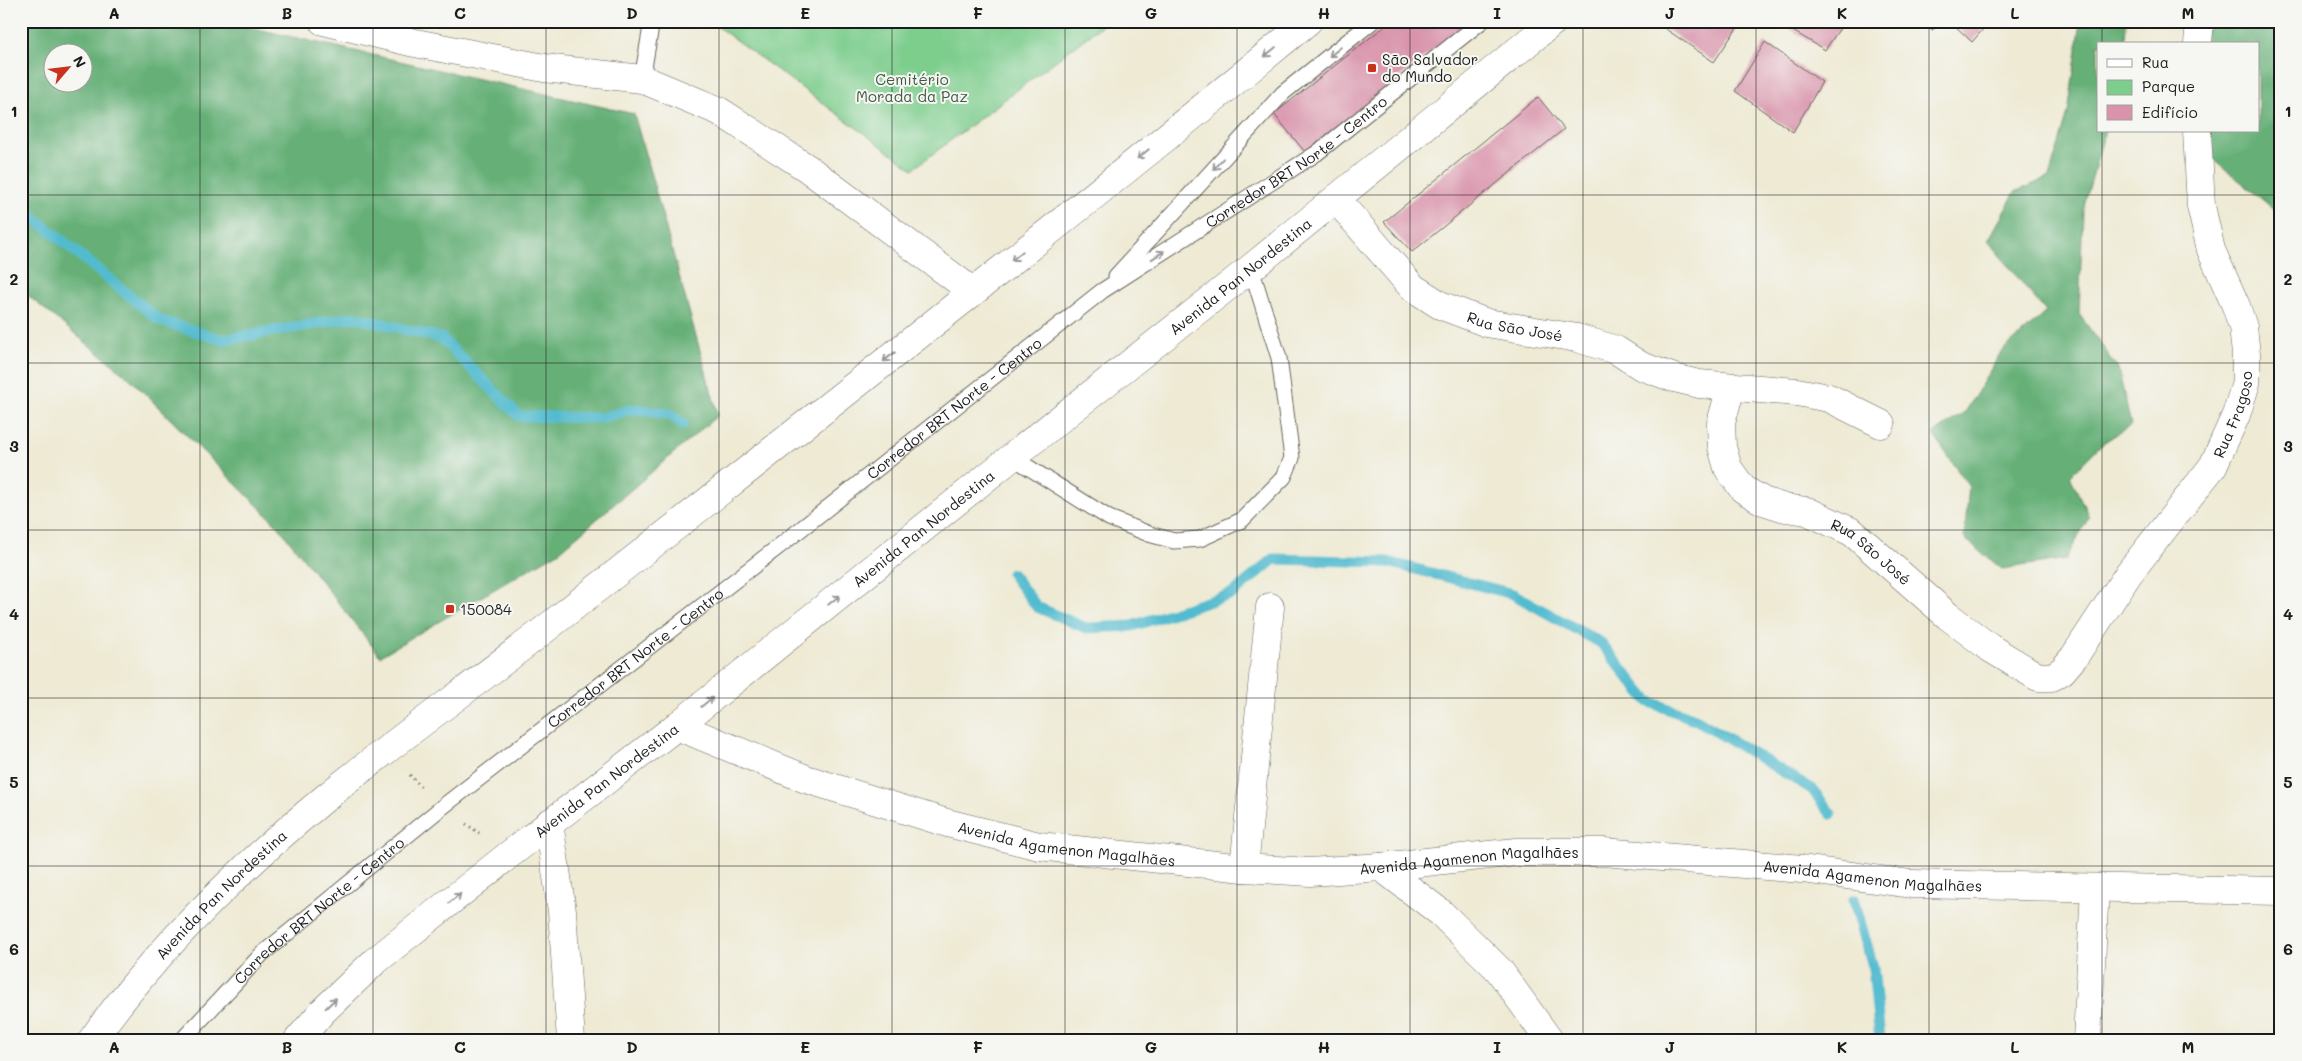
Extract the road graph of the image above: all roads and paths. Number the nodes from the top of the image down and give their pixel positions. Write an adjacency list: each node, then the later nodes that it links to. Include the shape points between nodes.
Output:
1 (323, 21): 9 (main road, via 544,68)
2 (652, 21): 9 (lane)
3 (1308, 21): 13 (main road, Avenida Pan Nordestina, one-way to 13)
4 (1373, 21): 14 (lane, Corredor BRT Norte - Centro, one-way to 14, via 1283,93)
5 (1482, 21): 14 (lane, Corredor BRT Norte - Centro, one-way to 5, via 1317,153)
6 (1554, 21): 11 (main road, Avenida Pan Nordestina)
7 (2200, 21): 8 (main road)
8 (2198, 42)
9 (642, 79): 13 (main road, via 718,111 807,168)
10 (2197, 132): 19 (main road, Rua Fragoso, via 2201,206 2211,250 2243,327 2246,382 2236,415 2213,466 2129,573)
11 (1336, 199): 12 (main road, Avenida Pan Nordestina); 15 (main road, Rua São José, via 1412,287 1440,305 1487,323 1577,338 1616,350 1641,366 1674,378)
12 (1251, 268): 17 (main road, Avenida Pan Nordestina); 17 (lane, via 1279,358 1292,458 1284,477 1242,520 1200,539 1174,541 1109,518)
13 (972, 291): 26 (main road, Avenida Pan Nordestina, one-way to 26, via 518,651 325,798 197,914)
14 (1102, 291): 27 (lane, Corredor BRT Norte - Centro, via 376,860 262,954)
15 (1731, 386): 16 (main road, Rua São José, via 1829,398); 19 (main road, Rua São José, via 1721,423 1722,447 1728,468 1743,489 1763,501 1807,511 1852,532 1948,616 1990,648 2038,677 2052,677)
16 (1882, 424)
17 (1012, 457): 20 (main road, Avenida Pan Nordestina, one-way to 17)
18 (1270, 607): 23 (main road)
19 (2074, 657)
20 (677, 726): 21 (main road, Avenida Pan Nordestina); 23 (main road, Avenida Agamenon Magalhães, via 806,779 946,823 1039,846)
21 (549, 823): 28 (main road, Avenida Pan Nordestina, one-way to 21, via 374,962); 29 (main road, via 562,911)
22 (1381, 867): 23 (main road, Avenida Agamenon Magalhães, via 1310,872); 24 (main road, Avenida Agamenon Magalhães, via 1516,852 1604,852 1802,869 1911,884); 30 (main road, via 1442,913 1499,970)
23 (1244, 868)
24 (2094, 888): 25 (main road, Avenida Agamenon Magalhães); 31 (main road)
25 (2281, 891)
26 (92, 1040)
27 (182, 1040)
28 (298, 1040)
29 (571, 1040)
30 (1550, 1040)
31 (2087, 1040)

